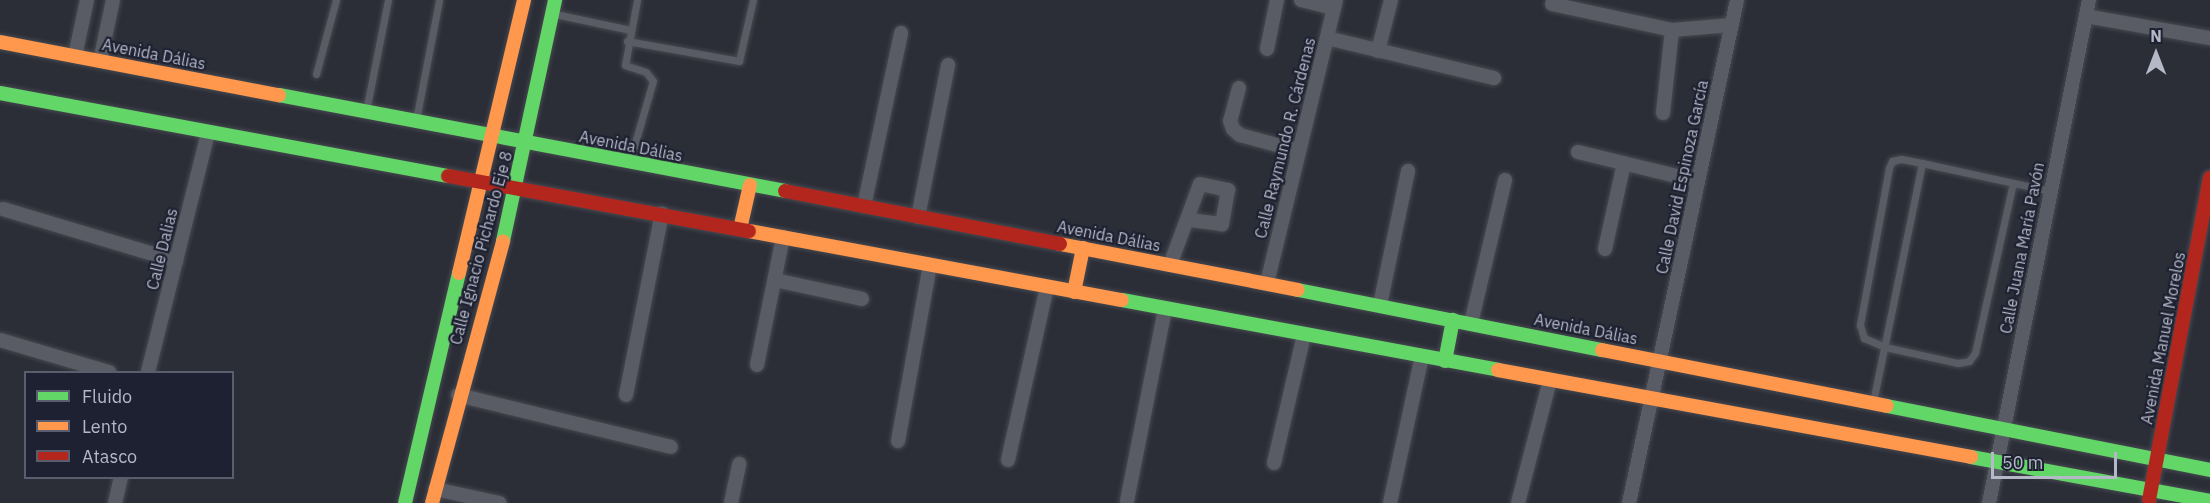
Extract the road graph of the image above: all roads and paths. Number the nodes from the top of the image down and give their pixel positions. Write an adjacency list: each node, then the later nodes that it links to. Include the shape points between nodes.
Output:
1 (87, 0): 28 (street)
2 (114, 0): 29 (street)
3 (336, 0): 31 (lane)
4 (388, 0): 35 (lane)
5 (438, 0): 37 (lane)
6 (524, 0): 39 (main road, Calle Ignacio Pichardo Eje 8)
7 (637, 0): 19 (lane)
8 (753, 0): 24 (lane, via 739,61)
9 (1277, 0): 26 (street)
10 (1301, 0): 14 (street)
11 (1391, 0): 27 (street)
12 (1737, 0): 18 (street, Calle David Espinoza García)
13 (2089, 0): 17 (street, Calle Juana María Pavón)
14 (1335, 4): 22 (street, Calle Raymundo R. Cárdenas)
15 (1552, 4): 20 (street)
16 (554, 7): 19 (lane); 40 (main road, Calle Ignacio Pichardo Eje 8)
17 (2086, 16): 23 (street); 54 (street, Calle Juana María Pavón)
18 (1732, 25): 20 (street); 50 (street, Calle David Espinoza García)
19 (630, 30): 24 (lane)
20 (1672, 30): 36 (street)
21 (901, 33): 55 (street)
22 (1327, 38): 27 (street); 41 (street, Calle Raymundo R. Cárdenas)
23 (2210, 38)
24 (627, 41): 43 (lane, via 625,65 646,72 653,81)
25 (0, 42): 28 (main road, Avenida Dálias)
26 (1267, 49)
27 (1378, 51): 32 (street)
28 (75, 56): 29 (main road, Avenida Dálias)
29 (100, 61): 35 (main road, Avenida Dálias)
30 (948, 65): 58 (street)
31 (316, 74)
32 (1494, 78)
33 (1239, 88): 41 (street, via 1230,121 1233,129 1240,135)
34 (0, 93): 38 (main road)
35 (366, 111): 37 (main road, Avenida Dálias)
36 (1663, 113)
37 (416, 120): 39 (main road, Avenida Dálias)
38 (208, 133): 49 (main road); 64 (street, Calle Dalias)
39 (493, 135): 40 (main road, Avenida Dálias); 49 (main road, Calle Ignacio Pichardo Eje 8)
40 (525, 143): 43 (main road, Avenida Dálias); 53 (main road, Calle Ignacio Pichardo Eje 8)
41 (1299, 151): 68 (street, Calle Raymundo R. Cárdenas)
42 (1578, 152): 44 (street)
43 (630, 162): 52 (main road, Avenida Dálias)
44 (1624, 163): 50 (street); 63 (street)
45 (1922, 163): 51 (lane); 78 (lane); 78 (lane, via 1901,159 1892,161 1889,168 1860,325 1864,338)
46 (1408, 171): 72 (street)
47 (2210, 178): 93 (main road, Avenida Manuel Morelos)
48 (1505, 180): 75 (street)
49 (479, 181): 53 (main road); 106 (main road, Calle Ignacio Pichardo Eje 8)
50 (1697, 181): 80 (street, Calle David Espinoza García)
51 (2013, 183): 54 (lane); 78 (lane, via 1975,353 1969,361 1958,363)
52 (750, 185): 55 (main road, Avenida Dálias); 60 (main road)
53 (516, 186): 57 (main road); 86 (main road, Calle Ignacio Pichardo Eje 8)
54 (2050, 191): 90 (street, Calle Juana María Pavón)
55 (864, 207): 58 (main road, Avenida Dálias)
56 (3, 209): 64 (street)
57 (662, 214): 60 (main road); 87 (street)
58 (918, 217): 62 (main road, Avenida Dálias)
59 (1188, 220): 66 (street)
60 (740, 229): 61 (main road)
61 (783, 237): 65 (main road); 67 (street)
62 (1083, 248): 66 (main road, Avenida Dálias); 70 (main road)
63 (1605, 249)
64 (176, 261): 84 (street, Calle Dalias)
65 (930, 265): 69 (main road); 91 (street)
66 (1170, 265): 68 (main road, Avenida Dálias)
67 (775, 280): 71 (street); 82 (street)
68 (1267, 283): 72 (main road, Avenida Dálias)
69 (1047, 287): 70 (main road); 94 (street)
70 (1074, 292): 73 (main road)
71 (862, 299)
72 (1380, 305): 74 (main road, Avenida Dálias)
73 (1165, 309): 76 (main road); 103 (street)
74 (1453, 320): 75 (main road, Avenida Dálias); 81 (main road)
75 (1471, 323): 80 (main road, Avenida Dálias)
76 (1304, 335): 79 (main road); 97 (street)
77 (0, 340): 83 (street)
78 (1885, 347): 89 (lane)
79 (1422, 356): 81 (main road); 110 (street)
80 (1661, 360): 88 (street, Calle David Espinoza García); 89 (main road, Avenida Dálias)
81 (1444, 361): 85 (main road)
82 (757, 365)
83 (106, 371)
84 (148, 371)
85 (1550, 380): 88 (main road); 111 (street)
86 (459, 395): 92 (street); 100 (main road, Calle Ignacio Pichardo Eje 8)
87 (626, 395)
88 (1653, 399): 95 (main road); 112 (street)
89 (1874, 402): 90 (main road, Avenida Dálias)
90 (2003, 428): 93 (main road, Avenida Dálias); 95 (street, Calle Juana María Pavón)
91 (898, 441)
92 (671, 447)
93 (2157, 459): 98 (main road, Avenida Dálias); 101 (main road, Avenida Manuel Morelos)
94 (1008, 460)
95 (1997, 460): 101 (main road); 113 (street, Calle Juana María Pavón)
96 (739, 464): 109 (street)
97 (1274, 464)
98 (2210, 470)
99 (121, 479): 105 (street)
100 (435, 489): 102 (street); 107 (main road, Calle Ignacio Pichardo Eje 8)
101 (2150, 496): 104 (main road)
102 (469, 500): 108 (street)
103 (1127, 501)
104 (2210, 501)
105 (115, 503)
106 (405, 503)
107 (432, 503)
108 (499, 503)
109 (731, 503)
110 (1390, 503)
111 (1518, 503)
112 (1629, 503)
113 (1989, 503)

